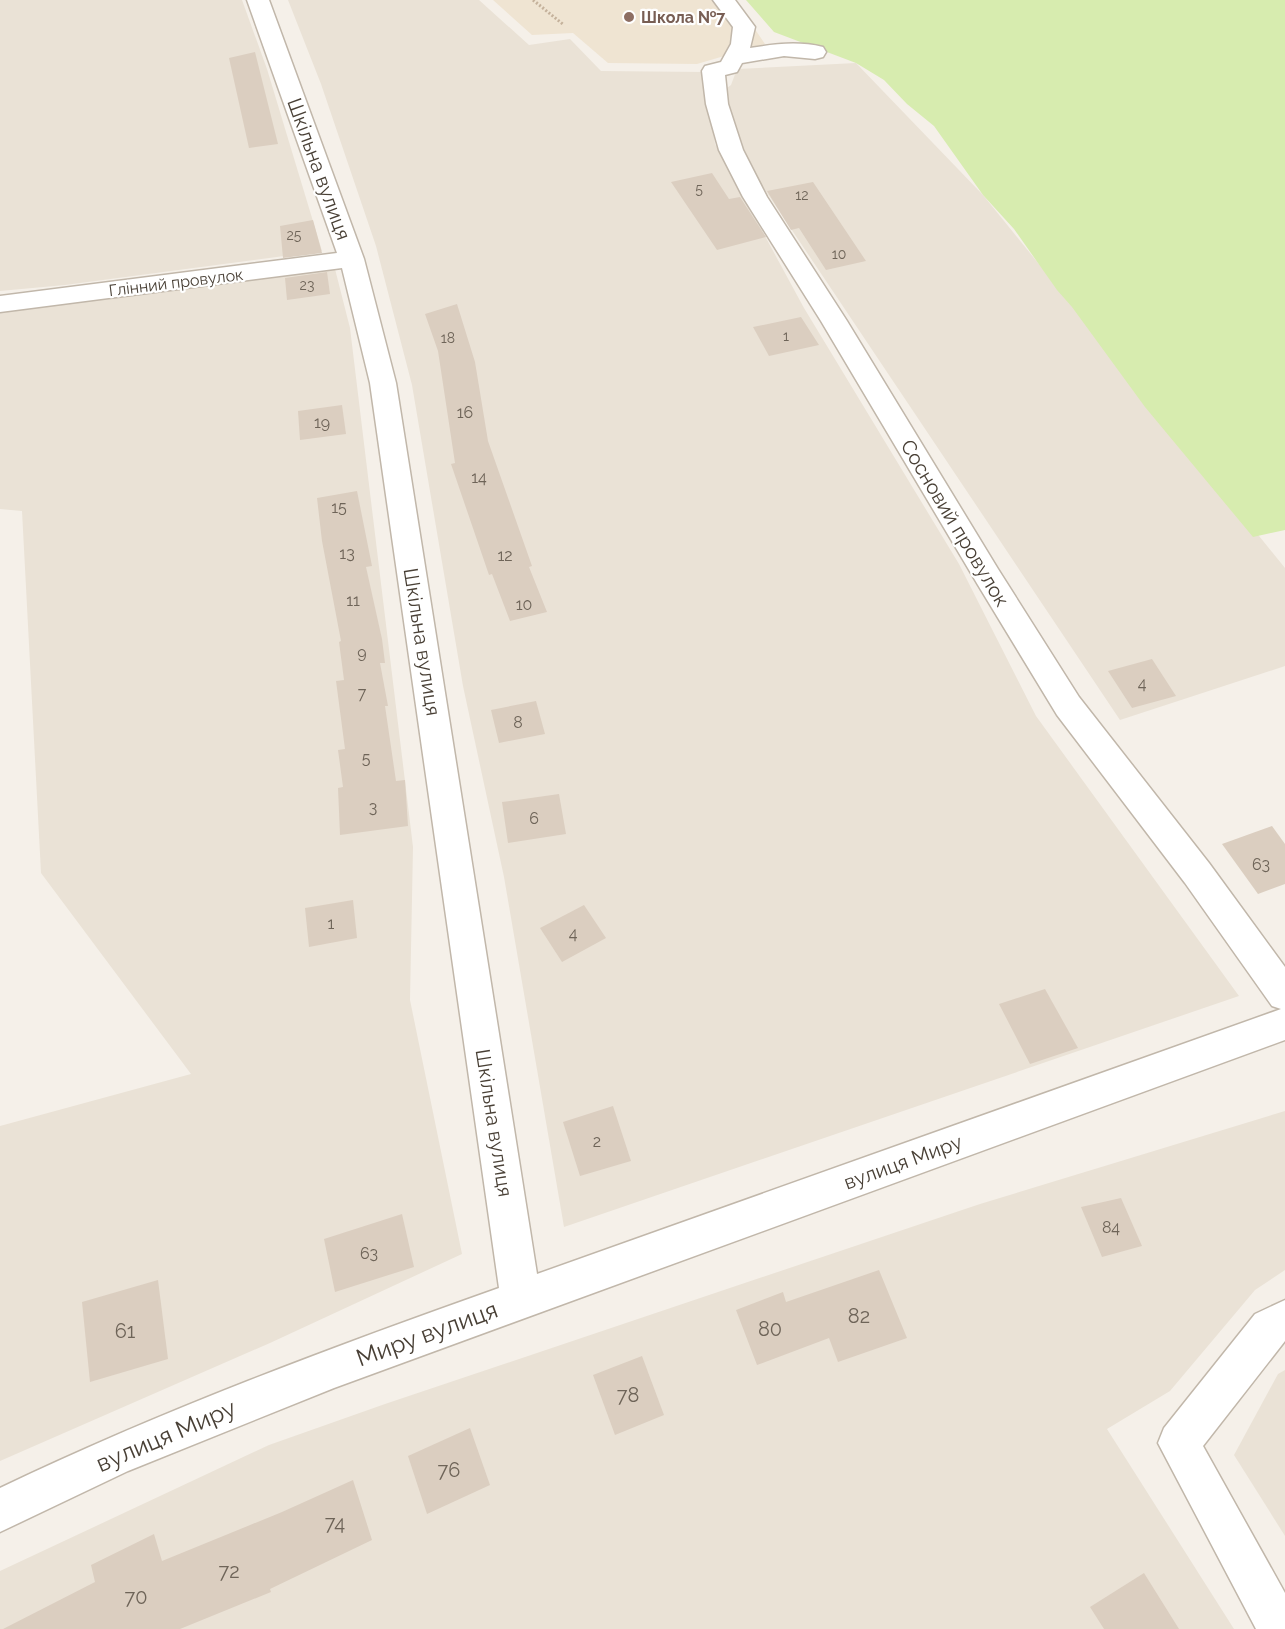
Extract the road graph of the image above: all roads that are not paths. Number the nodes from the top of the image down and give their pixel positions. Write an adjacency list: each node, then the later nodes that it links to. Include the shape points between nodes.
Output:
1 (258, 0): 5 (street, Шкільна вулиця)
2 (724, 0): 4 (street, via 744,27 742,44)
3 (815, 52): 4 (street, via 784,49)
4 (734, 58): 7 (street, Сосновий провулок, via 729,67 713,71 717,104 731,150 755,197 1068,706)
5 (351, 259): 6 (street, Глінний провулок); 9 (street, Шкільна вулиця, via 383,383)
6 (0, 304)
7 (1285, 995)
8 (1285, 1024): 9 (street, вулиця Миру)
9 (521, 1301): 11 (street, Миру вулиця)
10 (1285, 1320): 13 (street, via 1269,1329 1179,1443)
11 (334, 1367): 12 (street, вулиця Миру, via 115,1455)
12 (0, 1510)
13 (1280, 1629)

